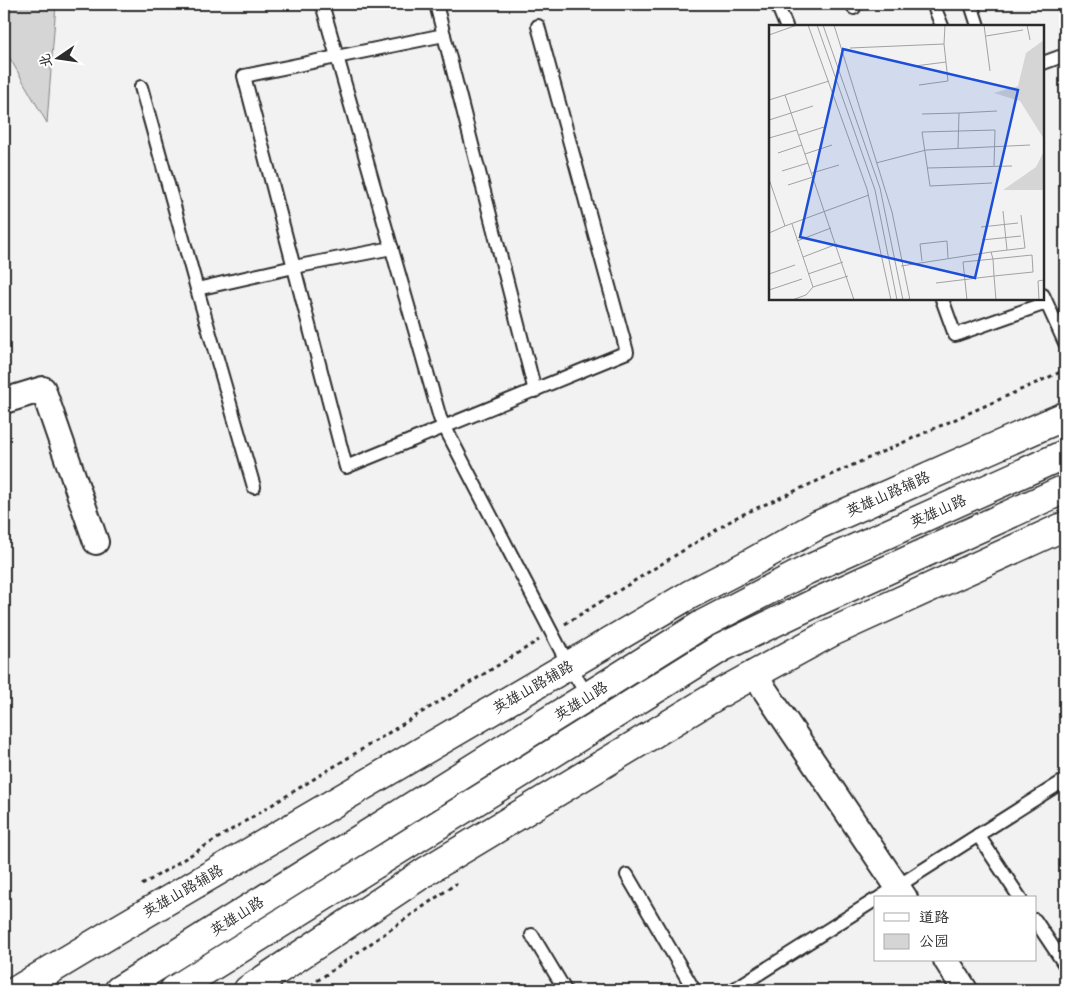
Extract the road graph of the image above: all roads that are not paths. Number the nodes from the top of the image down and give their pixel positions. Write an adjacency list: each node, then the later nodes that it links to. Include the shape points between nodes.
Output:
1 (322, 4): 12 (lane)
2 (436, 4): 10 (lane)
3 (777, 4): 6 (lane)
4 (934, 4): 7 (lane)
5 (971, 4): 8 (lane)
6 (786, 25)
7 (942, 25)
8 (978, 25)
9 (538, 26): 22 (lane, via 626,352)
10 (444, 36): 12 (lane); 22 (lane)
11 (1065, 54): 13 (lane)
12 (338, 57): 15 (lane); 16 (lane, via 244,76)
13 (1044, 63)
14 (141, 87): 17 (lane)
15 (392, 248): 16 (lane); 25 (lane)
16 (294, 267): 17 (lane); 25 (lane, via 346,467)
17 (197, 289): 27 (lane)
18 (1044, 299): 21 (lane)
19 (942, 300): 20 (lane, via 956,335)
20 (1042, 300)
21 (1065, 343)
22 (535, 391): 25 (lane)
23 (4, 401): 30 (street, via 42,388)
24 (1065, 416): 31 (street, 英雄山路辅路, via 818,525 689,595)
25 (444, 428): 31 (lane)
26 (1065, 454): 33 (street, 英雄山路, via 806,570 703,624)
27 (254, 487)
28 (1065, 490): 46 (street, 英雄山路, via 721,648)
29 (1065, 526): 32 (street, via 832,632)
30 (96, 542)
31 (569, 666): 33 (lane); 44 (street, 英雄山路辅路)
32 (754, 674): 37 (street); 47 (street, via 428,870)
33 (588, 696): 45 (street, 英雄山路)
34 (1063, 786): 35 (lane)
35 (978, 835): 37 (lane); 38 (lane)
36 (627, 875): 49 (lane)
37 (894, 894)
38 (1019, 896)
39 (874, 901): 50 (lane)
40 (1036, 922): 43 (lane)
41 (532, 935): 48 (lane)
42 (947, 962): 51 (street)
43 (1065, 965)
44 (17, 990)
45 (118, 990)
46 (174, 990)
47 (248, 990)
48 (565, 990)
49 (694, 990)
50 (733, 990)
51 (965, 990)

